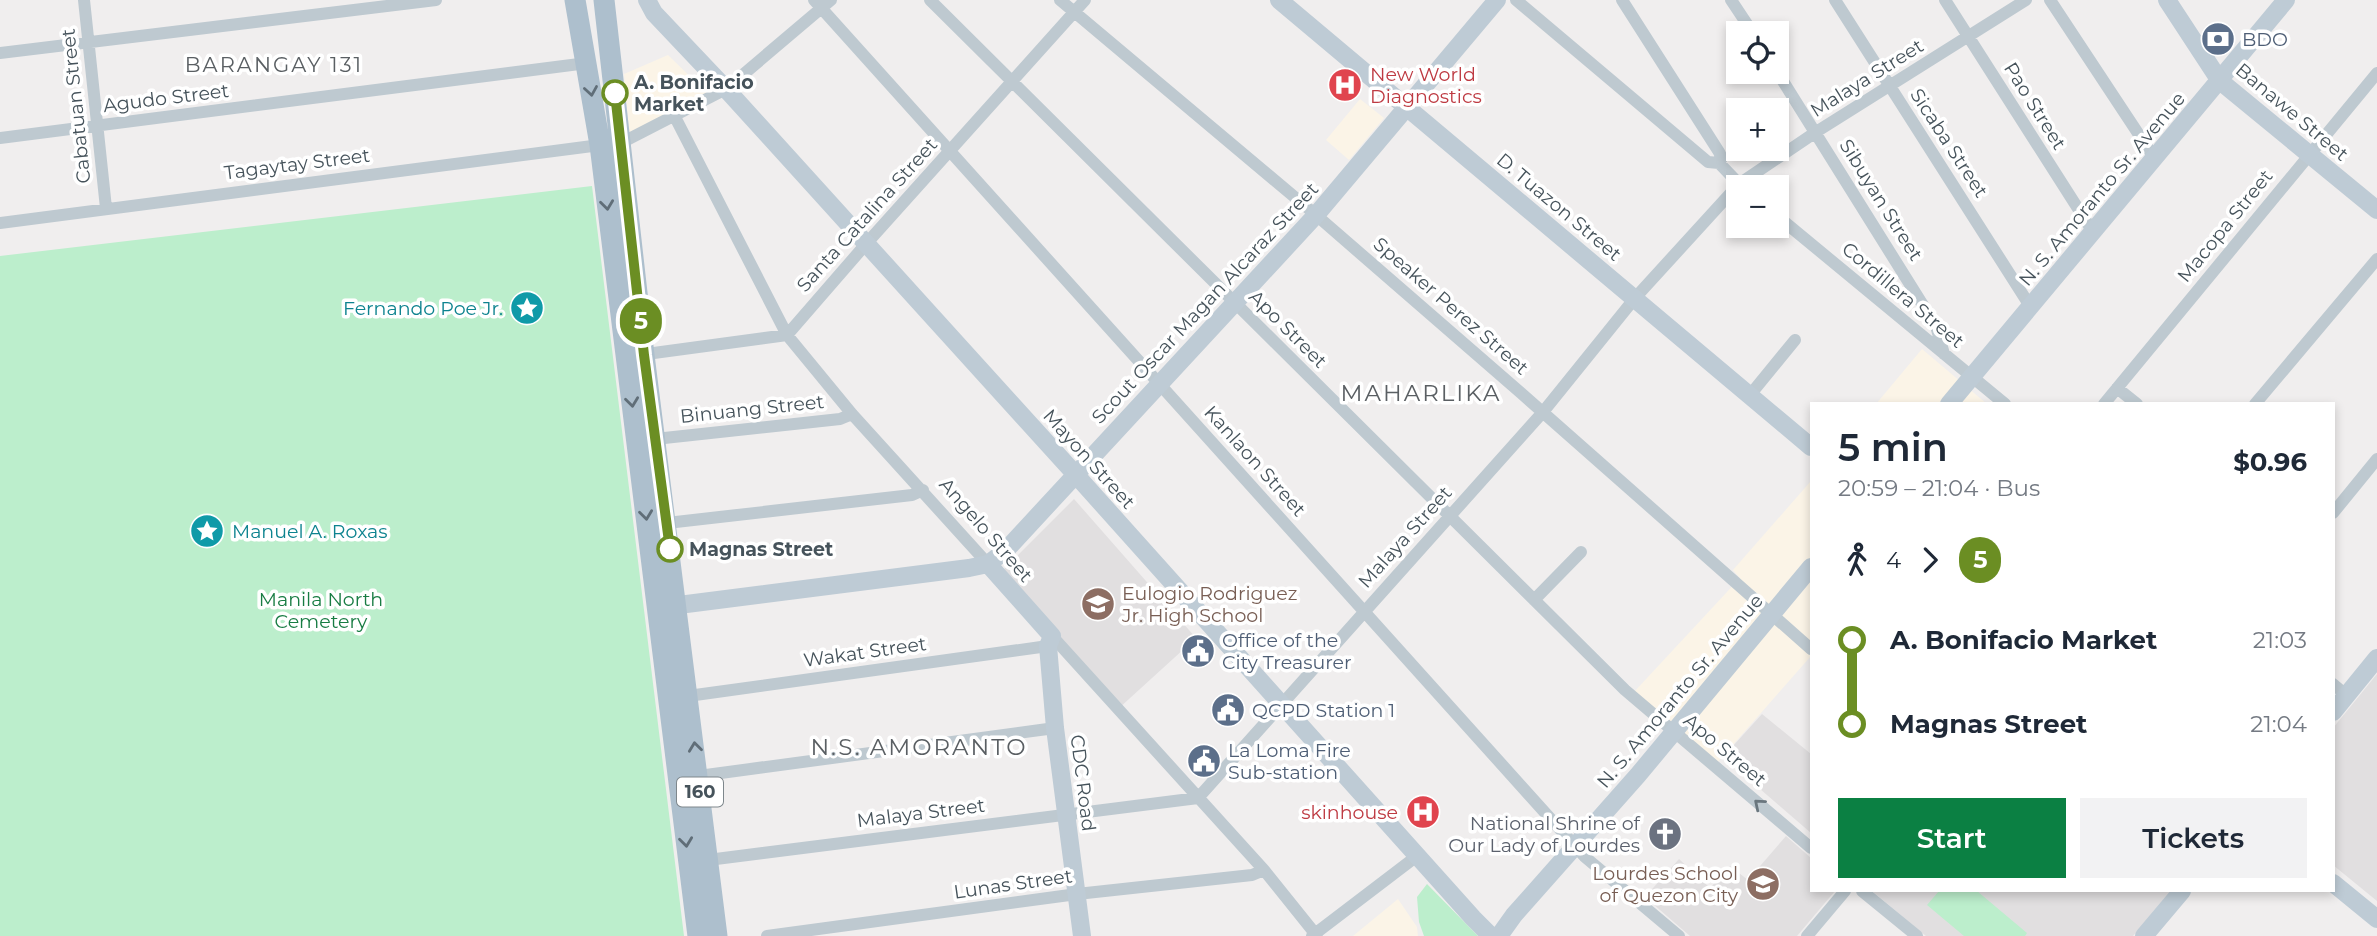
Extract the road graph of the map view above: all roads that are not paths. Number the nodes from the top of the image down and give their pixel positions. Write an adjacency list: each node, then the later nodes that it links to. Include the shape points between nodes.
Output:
1 (84, 0): 25 (street, Cabatuan Street)
2 (436, 0): 25 (street)
3 (575, 0): 27 (main road, 160)
4 (633, 0): 21 (street, Mayon Street)
5 (930, 0): 30 (street, Apo Street)
6 (1060, 0): 22 (street, Speaker Perez Street)
7 (1085, 0): 22 (street, Santa Catalina Street)
8 (1279, 0): 34 (street, D. Tuazon Street)
9 (1497, 0): 34 (street, Scout Oscar Magan Alcaraz Street)
10 (1516, 0): 43 (street, via 1708,162)
11 (1622, 0): 43 (street, via 1721,155)
12 (1731, 0): 23 (street)
13 (1835, 0): 32 (street, Sicaba Street)
14 (1945, 0): 24 (street, Pao Street)
15 (2026, 0): 24 (street, Malaya Street)
16 (2050, 0): 42 (street)
17 (2167, 0): 29 (street, Banawe Street)
18 (2286, 0): 29 (street, N. S. Amoranto Sr. Avenue)
19 (822, 2): 33 (street); 40 (street, Kanlaon Street)
20 (610, 3): 39 (main road, 160)
21 (651, 6): 33 (street, Mayon Street)
22 (1075, 12): 30 (street, Santa Catalina Street); 49 (street, Speaker Perez Street)
23 (1745, 21)
24 (1969, 37): 32 (street, Malaya Street); 52 (street, Pao Street)
25 (89, 43): 26 (street); 36 (street, Cabatuan Street)
26 (0, 53)
27 (587, 63): 36 (street, Agudo Street); 39 (main road, 160, one-way to 39)
28 (2377, 73): 41 (street, Macopa Street)
29 (2220, 81): 41 (street, Banawe Street); 42 (street, N. S. Amoranto Sr. Avenue)
30 (1012, 83): 40 (street, Santa Catalina Street); 56 (street, Apo Street)
31 (1785, 84): 37 (street, Sibuyan Street)
32 (1890, 87): 37 (street, Malaya Street); 57 (street, Sicaba Street)
33 (726, 89): 35 (street); 53 (street, Mayon Street)
34 (1408, 107): 49 (street, Scout Oscar Magan Alcaraz Street); 55 (street, D. Tuazon Street)
35 (675, 117): 39 (street); 58 (street, Angelo Street)
36 (99, 126): 38 (street, Agudo Street); 47 (street, Cabatuan Street)
37 (1816, 132): 45 (street, Malaya Street); 60 (street, Sibuyan Street, via 1936,326)
38 (0, 138)
39 (610, 144): 47 (street, Tagaytay Street); 61 (main road, 160)
40 (951, 151): 53 (street, Santa Catalina Street); 63 (street, Kanlaon Street)
41 (2308, 154): 48 (street, Banawe Street); 64 (street, Macopa Street)
42 (2155, 159): 52 (street, N. S. Amoranto Sr. Avenue)
43 (1719, 163): 44 (street)
44 (1730, 175)
45 (1755, 175)
46 (1726, 201): 55 (street, Malaya Street)
47 (106, 208): 50 (street, Tagaytay Street)
48 (2377, 210)
49 (1316, 215): 56 (street, Scout Oscar Magan Alcaraz Street); 71 (street, Speaker Perez Street)
50 (0, 223)
51 (1789, 226): 60 (street, Cordillera Street)
52 (2093, 232): 57 (street, N. S. Amoranto Sr. Avenue)
53 (866, 244): 58 (street, Santa Catalina Street); 76 (street, Mayon Street)
54 (2377, 259): 70 (street)
55 (1635, 298): 65 (street, D. Tuazon Street); 71 (street, Malaya Street)
56 (1234, 303): 63 (street, Scout Oscar Magan Alcaraz Street); 79 (street, Apo Street)
57 (2030, 306): 62 (street, N. S. Amoranto Sr. Avenue)
58 (787, 335): 61 (street); 72 (street, Angelo Street)
59 (1795, 340): 65 (street)
60 (1944, 354): 62 (street, Cordillera Street)
61 (635, 356): 73 (main road, 160); 85 (main road, 160, one-way to 85)
62 (1972, 377): 66 (street, N. S. Amoranto Sr. Avenue); 67 (street, Cordillera Street)
63 (1160, 384): 76 (street, Scout Oscar Magan Alcaraz Street); 86 (street, Kanlaon Street)
64 (2117, 388): 68 (street, Macopa Street); 69 (street)
65 (1750, 396): 74 (street, D. Tuazon Street)
66 (1951, 402)
67 (2003, 402)
68 (2106, 402)
69 (2134, 402)
70 (2257, 402)
71 (1542, 412): 79 (street, Malaya Street); 87 (street, Speaker Perez Street)
72 (852, 414): 73 (street, Binuang Street); 77 (street, Angelo Street)
73 (656, 439): 80 (main road, 160)
74 (1810, 446)
75 (2377, 459): 78 (street)
76 (1076, 475): 82 (street, Scout Oscar Magan Alcaraz Street); 93 (street, Mayon Street)
77 (923, 490): 80 (street, via 912,495); 82 (street, Angelo Street)
78 (2335, 511)
79 (1450, 516): 84 (street, Apo Street); 86 (street, Malaya Street)
80 (667, 523): 85 (main road, 160)
81 (1581, 552): 84 (street)
82 (988, 564): 85 (street); 88 (street, Angelo Street)
83 (1810, 568): 87 (street, N. S. Amoranto Sr. Avenue)
84 (1534, 600): 95 (street, Apo Street)
85 (667, 607): 92 (main road, 160); 96 (main road, 160)
86 (1365, 611): 93 (street, Malaya Street); 99 (street, Kanlaon Street)
87 (1772, 615): 89 (street, Speaker Perez Street); 95 (street, N. S. Amoranto Sr. Avenue)
88 (1050, 641): 92 (street, Wakat Street); 94 (street, CDC Road); 97 (street, Angelo Street)
89 (1810, 648)
90 (2377, 658): 91 (street)
91 (2340, 690)
92 (688, 696): 96 (main road, 160, one-way to 92)
93 (1281, 706): 97 (street, Malaya Street); 101 (street, Mayon Street)
94 (1055, 728): 96 (street); 98 (street, CDC Road)
95 (1672, 732): 99 (street, N. S. Amoranto Sr. Avenue); 100 (street, Apo Street, one-way to 95)
96 (688, 777): 102 (main road, 160); 111 (main road, 160, one-way to 111)
97 (1198, 798): 98 (street, Malaya Street); 103 (street, Angelo Street)
98 (1066, 814): 102 (street, Malaya Street); 108 (street, CDC Road)
99 (1576, 846): 117 (street, N. S. Amoranto Sr. Avenue); 118 (street, Kanlaon Street)
100 (1810, 847)
101 (1418, 856): 115 (street); 116 (street, Mayon Street)
102 (708, 860): 112 (main road, 160)
103 (1264, 870): 108 (street, Lunas Street); 115 (street, Angelo Street)
104 (2335, 885): 109 (street)
105 (1844, 892): 119 (street)
106 (1863, 892): 120 (street)
107 (2181, 892): 110 (street)
108 (1077, 894): 113 (street, Lunas Street); 114 (street, CDC Road)
109 (2377, 919)
110 (2147, 935)
111 (698, 936)
112 (717, 936)
113 (767, 936)
114 (1082, 936)
115 (1315, 936)
116 (1492, 936)
117 (1499, 936)
118 (1679, 936)
119 (1807, 936)
120 (1917, 936)

